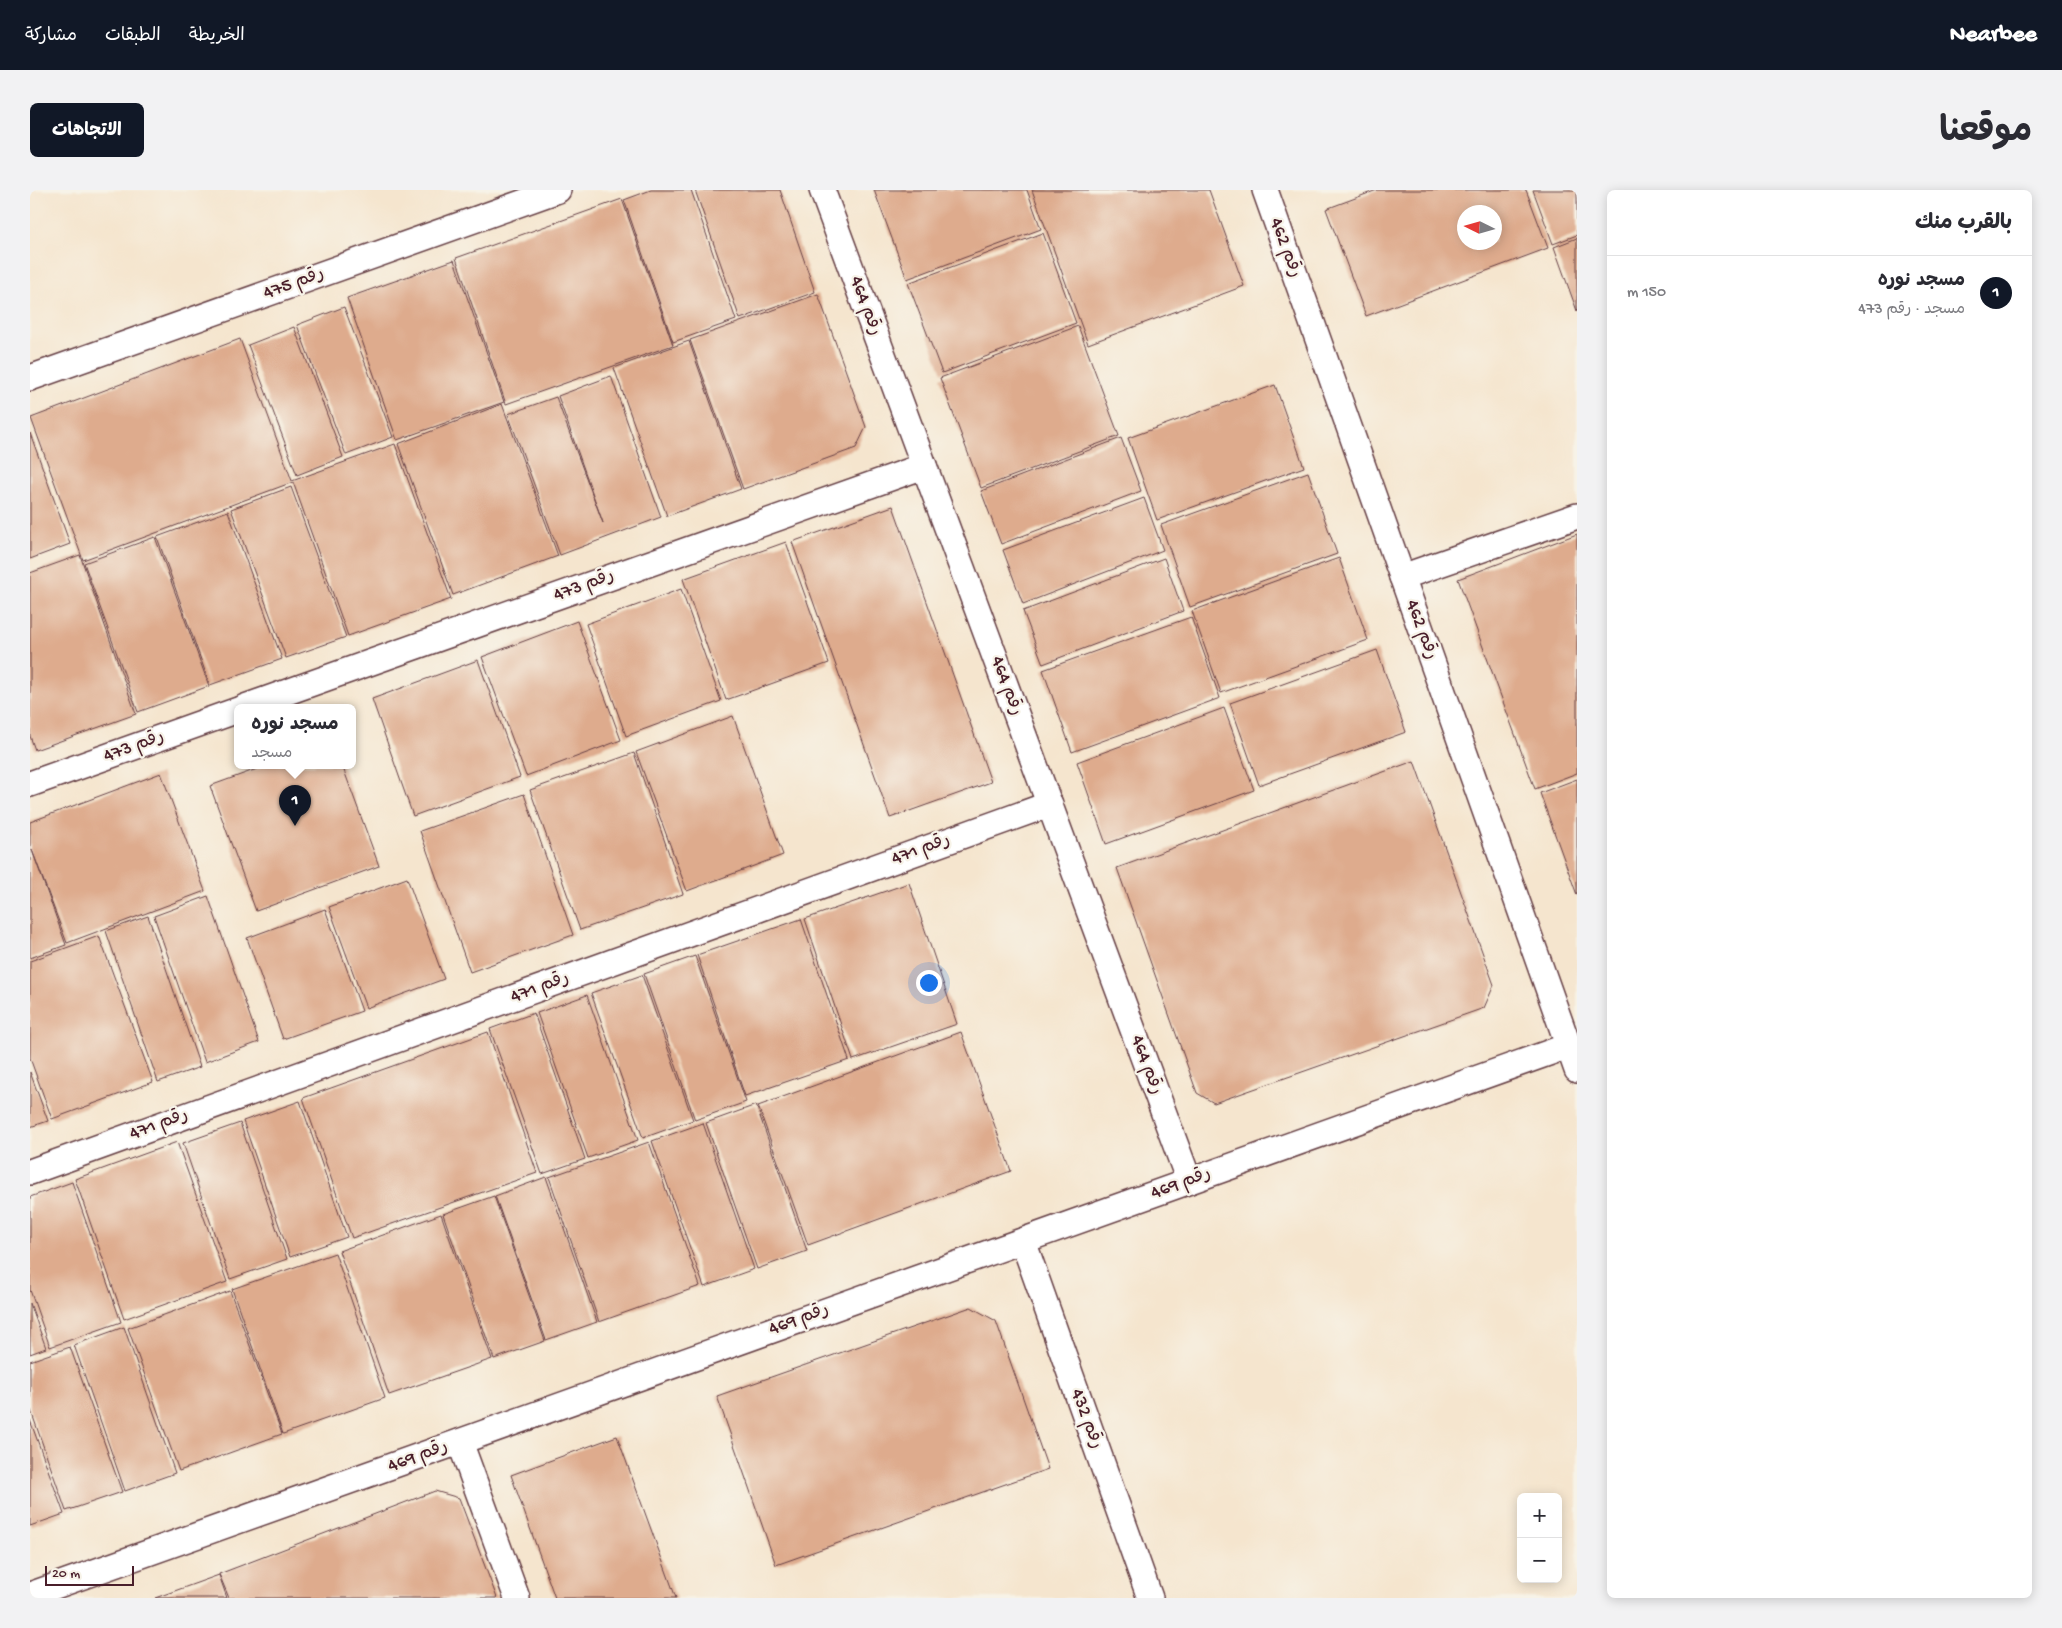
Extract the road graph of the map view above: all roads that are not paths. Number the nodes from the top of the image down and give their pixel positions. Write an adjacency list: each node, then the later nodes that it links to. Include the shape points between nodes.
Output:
1 (558, 190): 4 (street, رقم 475)
2 (822, 190): 5 (street, رقم 464)
3 (1265, 190): 7 (street, رقم 462)
4 (30, 378)
5 (924, 466): 8 (street, رقم 473); 11 (street, رقم 464)
6 (1577, 516): 7 (street)
7 (1402, 577): 12 (street, رقم 462)
8 (253, 704)
9 (234, 711): 10 (street, رقم 473)
10 (30, 784)
11 (1050, 804): 14 (street, رقم 471); 15 (street, رقم 464)
12 (1568, 1046): 13 (street, رقم 462); 15 (street, رقم 469)
13 (1577, 1070)
14 (30, 1172)
15 (1189, 1181): 16 (street, رقم 469)
16 (1023, 1241): 17 (street, رقم 469); 20 (street, رقم 432)
17 (460, 1442): 18 (street, رقم 469); 19 (street)
18 (30, 1595)
19 (517, 1598)
20 (1150, 1598)

